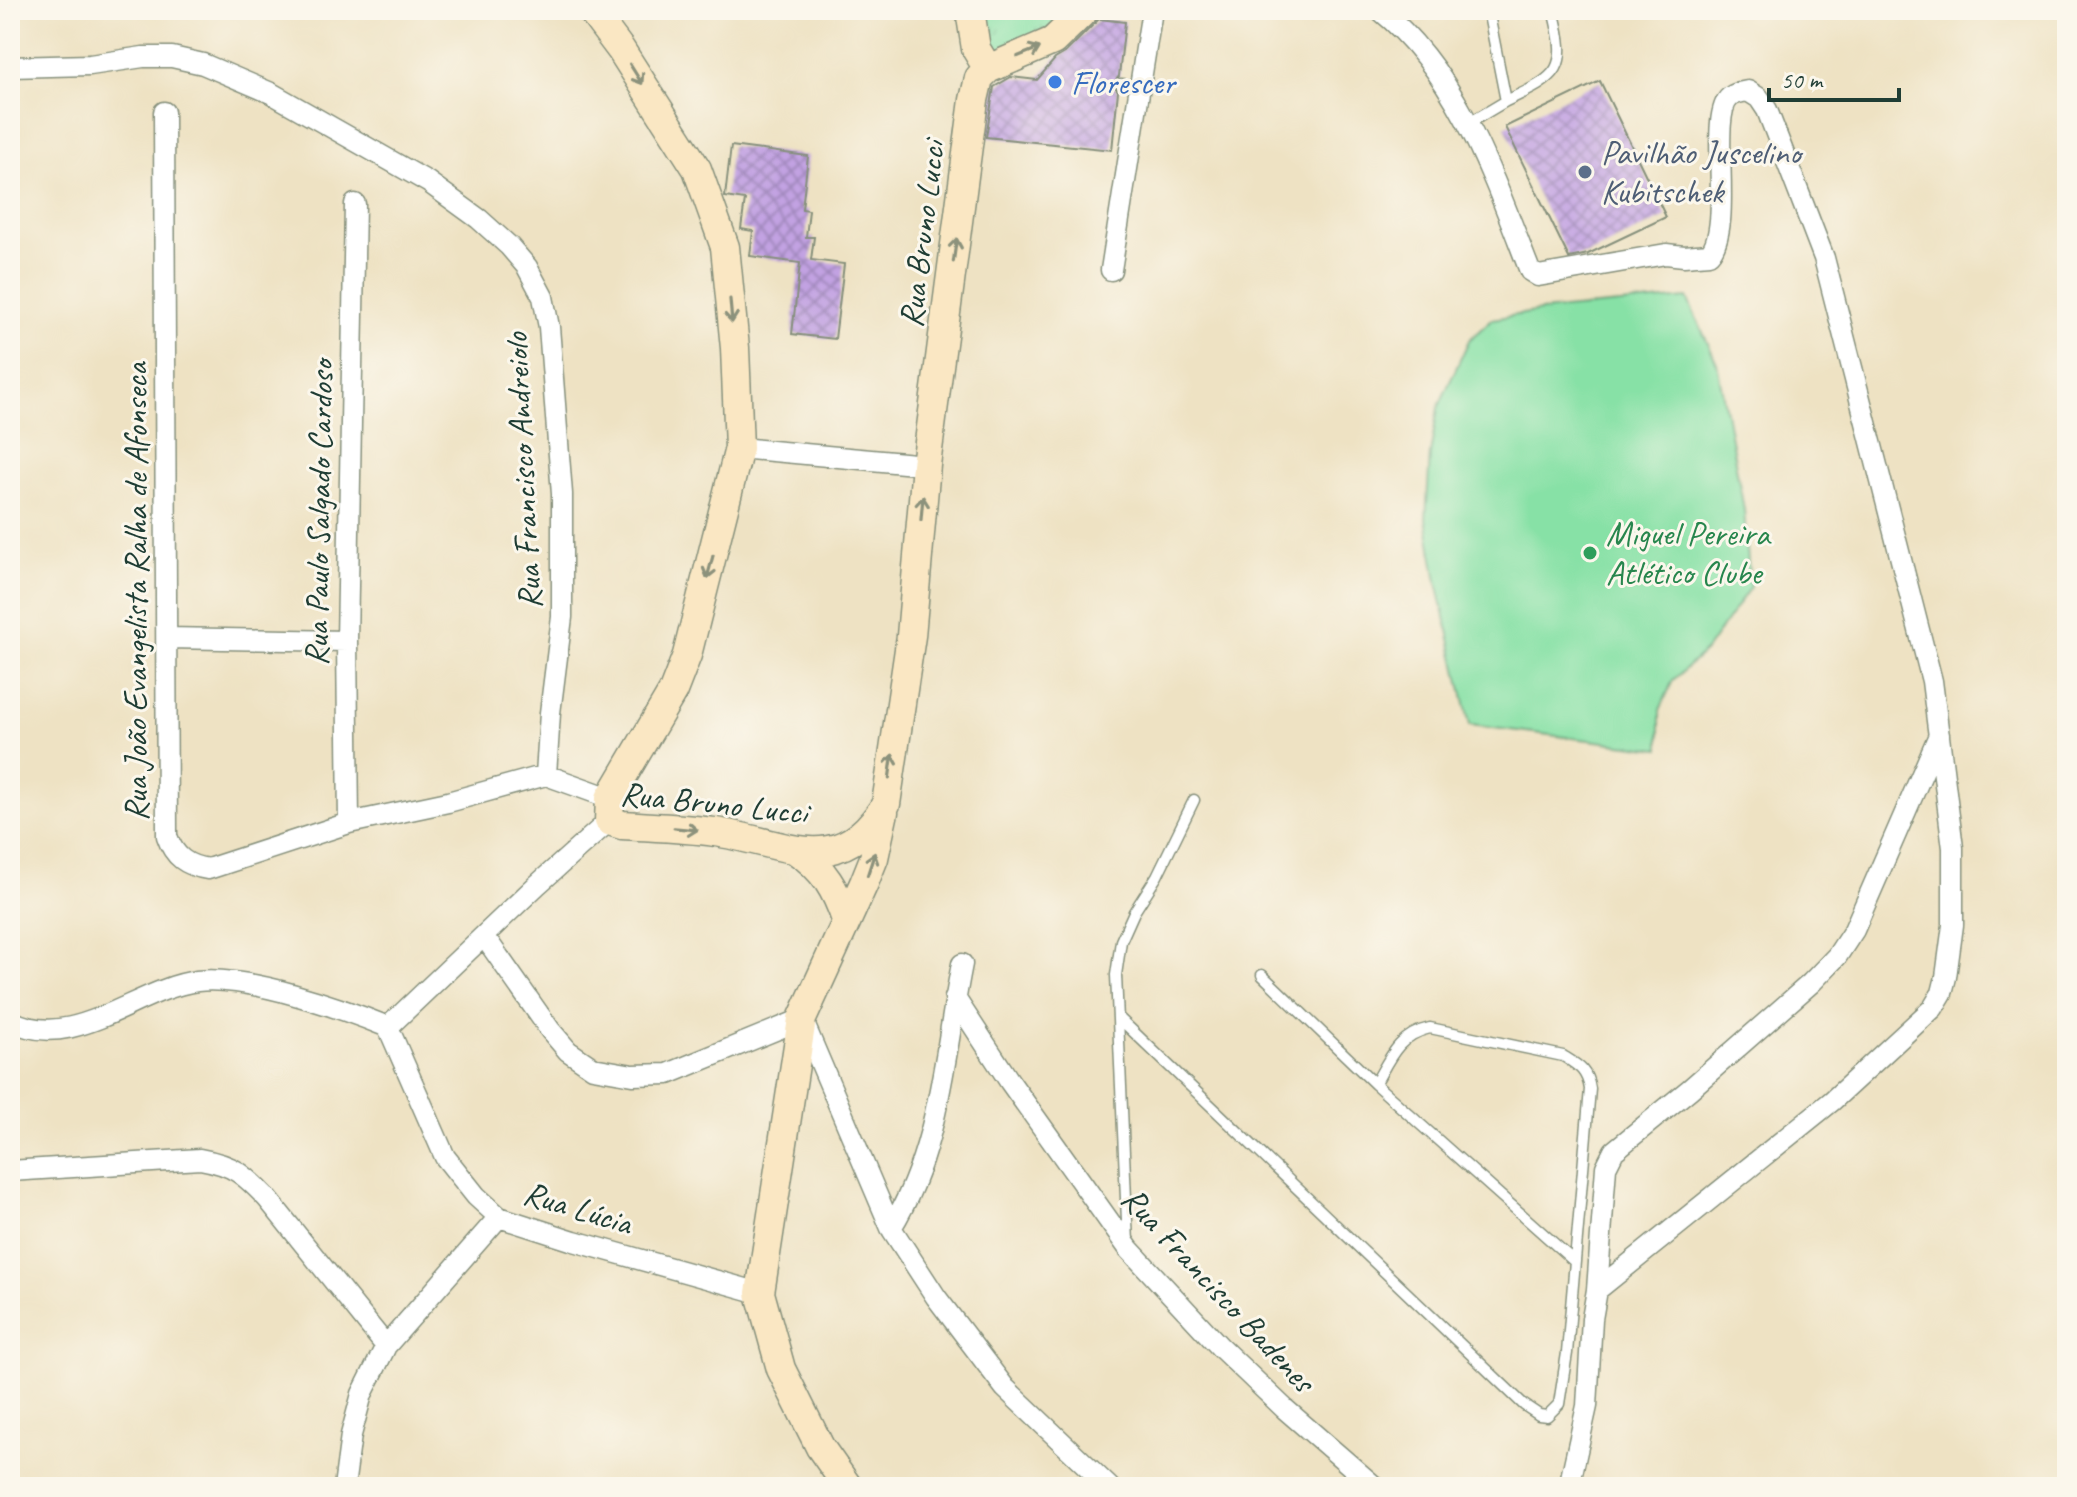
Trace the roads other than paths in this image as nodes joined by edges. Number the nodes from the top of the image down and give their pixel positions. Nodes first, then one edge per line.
1 (591, 10) edge
2 (970, 10) edge
3 (1085, 10) edge
4 (1152, 10) edge
5 (1380, 10) edge
6 (1488, 10) edge
7 (1553, 10) edge
8 (10, 67) edge
9 (988, 69) junction
10 (1506, 101) junction
11 (164, 112) dead end
12 (1469, 123) junction
13 (355, 204) dead end
14 (1111, 270) dead end
15 (739, 448) junction
16 (926, 465) junction
17 (167, 638) junction
18 (347, 641) junction
19 (1939, 735) junction
20 (546, 775) junction
21 (1194, 800) dead end
22 (886, 804) junction
23 (609, 810) junction
24 (349, 823) junction
25 (797, 851) junction
26 (846, 920) junction
27 (484, 936) junction
28 (962, 964) dead end
29 (1262, 975) dead end
30 (955, 998) junction
31 (1119, 1018) junction
32 (802, 1019) junction
33 (11, 1024) edge
34 (388, 1027) junction
35 (1375, 1084) junction
36 (10, 1171) edge
37 (499, 1217) junction
38 (891, 1228) junction
39 (1129, 1249) junction
40 (1575, 1262) junction
41 (1597, 1290) junction
42 (760, 1293) junction
43 (386, 1346) junction
44 (344, 1487) edge
45 (848, 1487) edge
46 (1109, 1487) edge
47 (1375, 1487) edge
48 (1569, 1487) edge

1 -> 15 street
2 - 9 street
9 -> 3 street
4 - 14 street
5 - 12 street
6 - 10 lane
7 - 10 lane
8 - 20 street, Rua Francisco Andreiolo
16 -> 9 street, Rua Bruno Lucci
10 - 12 lane
11 - 17 street, Rua João Evangelista Ralha de Afonseca
12 - 19 street
13 - 18 street, Rua Paulo Salgado Cardoso
15 - 16 street
15 -> 23 street
22 -> 16 street, Rua Bruno Lucci
17 - 18 street
17 - 24 street, Rua João Evangelista Ralha de Afonseca
18 - 24 street, Rua Paulo Salgado Cardoso
19 - 41 street
19 - 41 street
20 - 23 street
20 - 24 street, Rua João Evangelista Ralha de Afonseca
21 - 31 lane
22 - 25 street, Rua Bruno Lucci
26 -> 22 street
23 -> 25 street, Rua Bruno Lucci
23 - 27 street, Rua Bruno Lucci
25 - 26 street
26 - 32 street
27 - 32 street
27 - 34 street, Rua Bruno Lucci
28 - 30 street
29 - 35 lane
30 - 38 street
30 - 39 street, Rua Francisco Badenes
31 - 39 lane
31 - 40 lane
32 - 38 street
32 - 42 street
33 - 34 street
34 - 37 street, Rua Lúcia
35 - 40 lane
35 - 40 lane
36 - 43 street
37 - 42 street, Rua Lúcia
37 - 43 street
38 - 46 street
39 - 47 street, Rua Francisco Badenes
41 - 48 street
42 - 45 street
43 - 44 street

